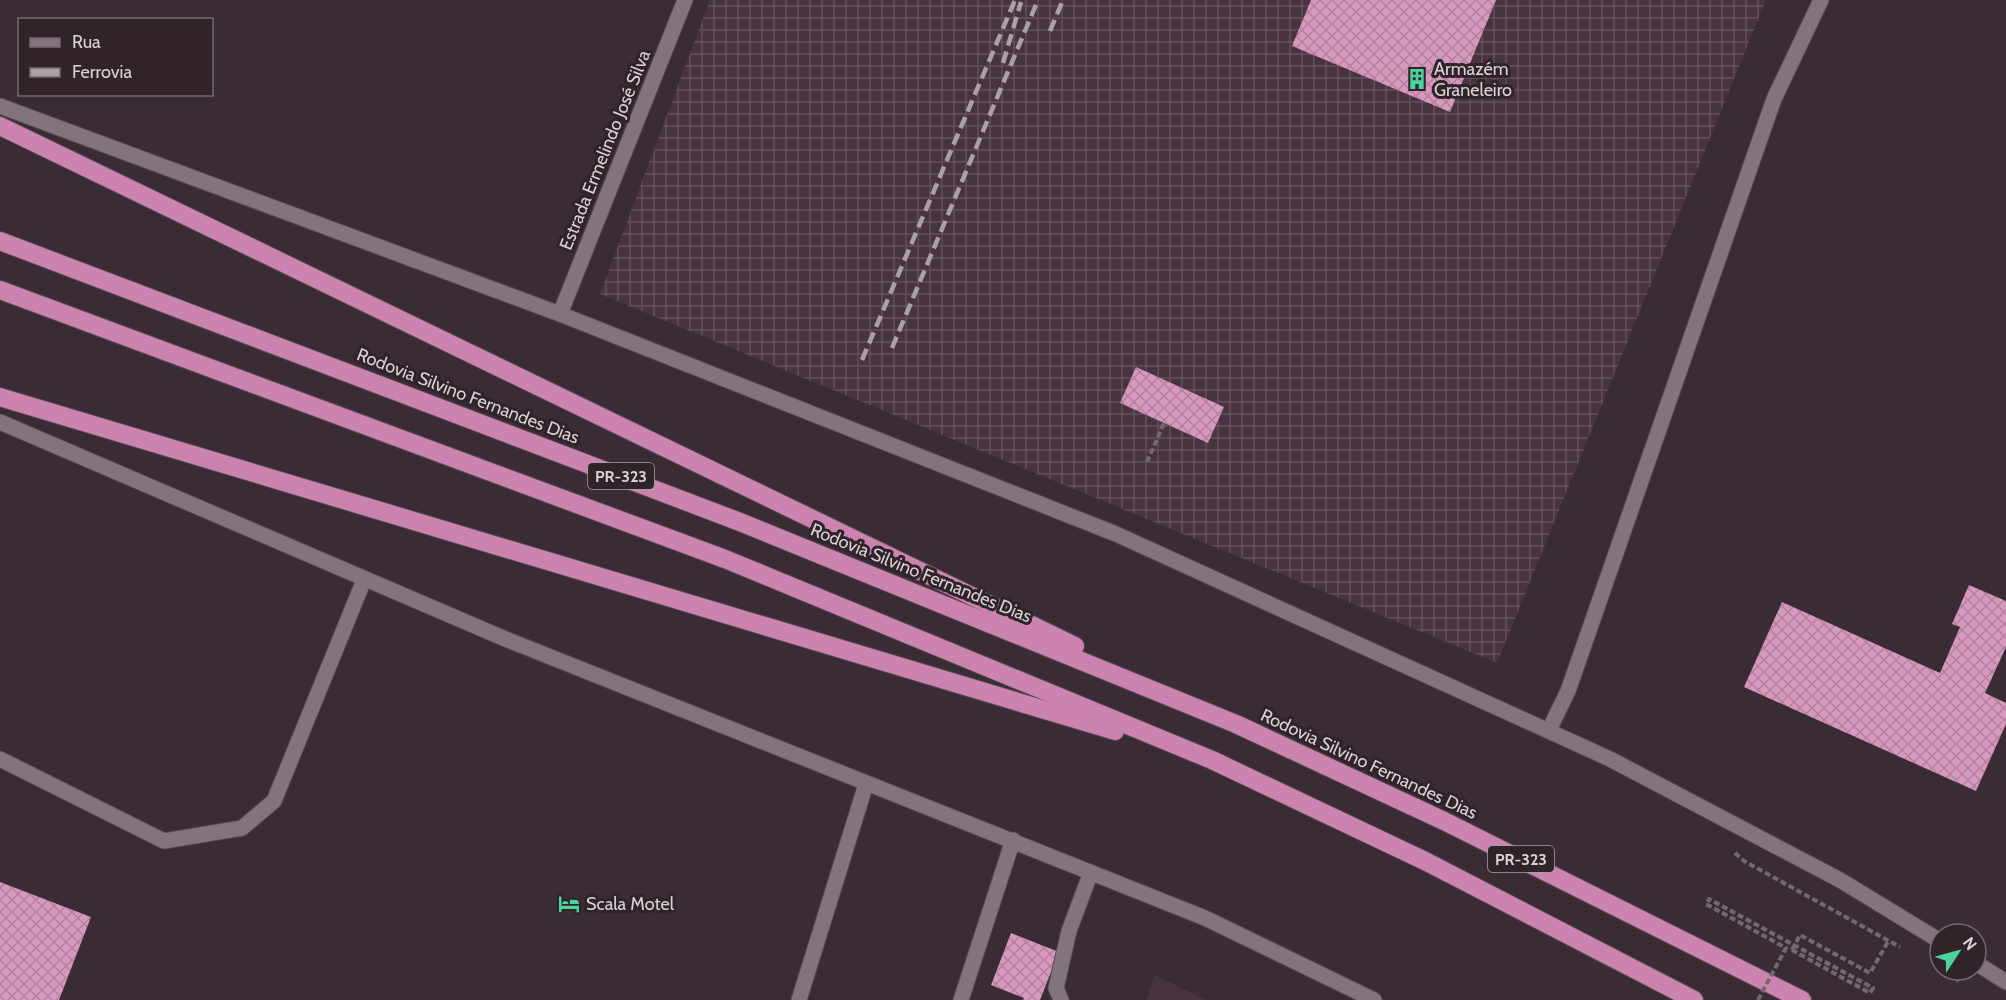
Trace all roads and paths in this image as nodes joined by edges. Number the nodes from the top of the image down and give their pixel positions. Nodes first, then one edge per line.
1 (685, 0) edge
2 (1821, 0) edge
3 (0, 106) edge
4 (0, 126) edge
5 (0, 241) edge
6 (0, 290) edge
7 (560, 314) junction
8 (0, 397) edge
9 (0, 422) edge
10 (1164, 423) dead end
11 (1147, 462) dead end
12 (364, 580) junction
13 (1236, 724) junction
14 (1549, 730) junction
15 (0, 759) edge
16 (1212, 760) junction
17 (866, 784) junction
18 (1013, 840) junction
19 (1091, 872) junction
20 (1902, 918) junction
21 (1928, 934) edge
22 (1988, 971) edge
23 (2006, 982) edge
24 (798, 1000) edge
25 (961, 1000) edge
26 (1061, 1000) edge
27 (1374, 1000) edge
28 (1694, 1000) edge
29 (1758, 1000) edge
30 (1802, 1000) edge

1 - 7 street, Estrada Ermelindo José Silva
2 - 14 street
3 - 7 street
4 - 13 highway
5 - 13 highway, Rodovia Silvino Fernandes Dias / PR-323
6 - 16 highway, PR-323
7 - 14 street
8 - 16 highway
9 - 12 street
10 - 11 path
12 - 15 street
12 - 17 street
13 - 30 highway, Rodovia Silvino Fernandes Dias / PR-323
14 - 20 street
16 - 28 highway, PR-323
17 - 18 street
17 - 24 street
18 - 19 street
18 - 25 street
19 - 26 street
19 - 27 street
20 - 21 street
20 - 29 path, bridge
22 - 23 street

